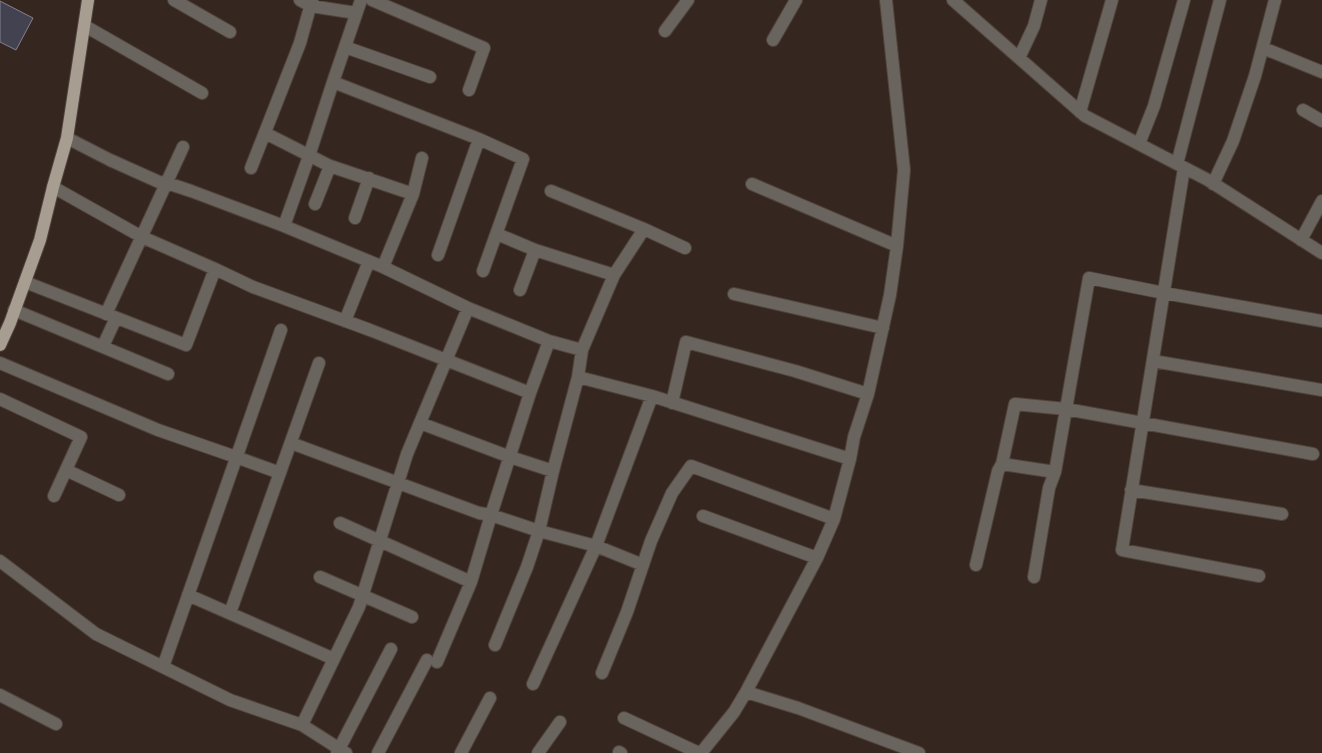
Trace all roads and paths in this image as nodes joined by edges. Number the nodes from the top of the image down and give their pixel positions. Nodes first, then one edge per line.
1 (88, 0) edge
2 (174, 0) edge
3 (361, 0) edge
4 (372, 0) edge
5 (688, 0) edge
6 (796, 0) edge
7 (886, 0) edge
8 (953, 0) edge
9 (1041, 0) edge
10 (1112, 0) edge
11 (1184, 0) edge
12 (1220, 0) edge
13 (1275, 0) edge
14 (308, 2) edge
15 (356, 13) junction
16 (85, 26) junction
17 (665, 31) dead end
18 (230, 32) dead end
19 (773, 40) dead end
20 (345, 47) junction
21 (1263, 48) junction
22 (1019, 58) junction
23 (1322, 72) edge
24 (430, 76) dead end
25 (333, 82) junction
26 (469, 90) dead end
27 (202, 93) dead end
28 (1303, 110) dead end
29 (1080, 112) junction
30 (1322, 121) edge
31 (265, 133) junction
32 (67, 138) junction
33 (479, 139) junction
34 (1139, 144) junction
35 (182, 147) dead end
36 (310, 156) junction
37 (422, 158) dead end
38 (330, 166) junction
39 (1180, 166) junction
40 (251, 168) dead end
41 (369, 178) junction
42 (167, 183) junction
43 (752, 184) dead end
44 (1213, 184) junction
45 (53, 187) junction
46 (551, 191) dead end
47 (413, 194) junction
48 (1322, 201) edge
49 (315, 204) dead end
50 (355, 218) dead end
51 (284, 226) junction
52 (644, 229) junction
53 (497, 234) junction
54 (142, 237) junction
55 (1301, 240) junction
56 (897, 246) junction
57 (685, 248) dead end
58 (535, 250) junction
59 (1322, 253) edge
60 (438, 255) dead end
61 (369, 261) junction
62 (383, 267) junction
63 (215, 269) junction
64 (483, 271) dead end
65 (614, 275) junction
66 (25, 282) junction
67 (520, 290) dead end
68 (1164, 293) junction
69 (734, 294) dead end
70 (468, 308) junction
71 (14, 310) junction
72 (111, 316) junction
73 (345, 321) junction
74 (1322, 321) edge
75 (883, 328) junction
76 (280, 330) dead end
77 (549, 342) junction
78 (0, 345) edge
79 (103, 346) junction
80 (582, 350) junction
81 (446, 361) junction
82 (1153, 361) junction
83 (0, 363) edge
84 (319, 363) dead end
85 (168, 374) dead end
86 (578, 377) junction
87 (1322, 390) edge
88 (530, 393) junction
89 (868, 394) junction
90 (652, 396) junction
91 (0, 399) edge
92 (672, 403) junction
93 (1066, 409) junction
94 (420, 423) junction
95 (1142, 423) junction
96 (291, 443) junction
97 (1313, 454) dead end
98 (510, 456) junction
99 (236, 457) junction
100 (850, 459) junction
101 (1002, 464) junction
102 (66, 470) junction
103 (553, 471) junction
104 (1055, 472) junction
105 (280, 473) junction
106 (397, 483) junction
107 (1132, 490) junction
108 (54, 496) dead end
109 (119, 496) dead end
110 (1282, 514) dead end
111 (491, 515) junction
112 (702, 516) dead end
113 (834, 518) junction
114 (340, 523) dead end
115 (540, 531) junction
116 (379, 541) junction
117 (596, 546) junction
118 (817, 558) junction
119 (0, 561) edge
120 (643, 565) junction
121 (976, 565) dead end
122 (1259, 576) dead end
123 (320, 577) dead end
124 (1034, 577) dead end
125 (471, 582) junction
126 (188, 595) junction
127 (362, 595) junction
128 (230, 613) junction
129 (412, 617) dead end
130 (495, 645) dead end
131 (391, 649) dead end
132 (334, 659) junction
133 (163, 667) junction
134 (602, 673) dead end
135 (533, 684) dead end
136 (746, 692) junction
137 (0, 695) edge
138 (490, 698) dead end
139 (624, 718) dead end
140 (560, 722) dead end
141 (56, 724) dead end
142 (302, 725) junction
143 (341, 752) edge
144 (378, 753) edge
145 (461, 753) edge
146 (538, 753) edge
147 (700, 753) edge
148 (919, 753) edge

1 - 16 main road
2 - 18 street
3 - 15 street
4 - 26 street
5 - 17 street
6 - 19 street
7 - 56 street
8 - 22 street
9 - 22 street
10 - 29 street
11 - 34 street
12 - 39 street
13 - 21 street
14 - 15 street
14 - 31 street
15 - 20 street
16 - 27 street
16 - 32 main road
20 - 24 street
20 - 25 street
21 - 23 street
21 - 44 street
22 - 29 street
25 - 33 street
25 - 36 street
28 - 30 street
29 - 34 street
31 - 36 street
31 - 40 street
32 - 42 street
32 - 45 main road
33 - 53 street
33 - 60 street
34 - 39 street
35 - 42 street
36 - 38 street
36 - 51 street
37 - 47 street
38 - 41 street
38 - 49 street
39 - 44 street
39 - 68 street
41 - 47 street
41 - 50 street
42 - 51 street
42 - 54 street
43 - 56 street
44 - 55 street
45 - 54 street
45 - 66 main road
46 - 52 street
47 - 62 street
48 - 55 street
51 - 61 street
52 - 57 street
52 - 65 street
53 - 58 street
53 - 64 street
54 - 63 street
54 - 72 street
55 - 59 street
56 - 75 street
58 - 65 street
58 - 67 street
61 - 62 street
61 - 73 street
62 - 70 street
63 - 72 street
63 - 73 street
65 - 80 street
66 - 71 main road
66 - 72 street
68 - 74 street
68 - 82 street
68 - 93 street
69 - 75 street
70 - 77 street
70 - 81 street
71 - 78 main road
71 - 79 street
72 - 79 street
73 - 81 street
75 - 89 street
76 - 99 street
77 - 80 street
77 - 88 street
79 - 85 street
80 - 86 street
81 - 88 street
81 - 94 street
82 - 87 street
82 - 95 street
83 - 99 street
84 - 96 street
86 - 90 street
86 - 103 street
88 - 98 street
89 - 92 street
89 - 100 street
90 - 92 street
90 - 117 street
91 - 102 street
92 - 100 street
93 - 95 street
93 - 101 street
93 - 104 street
94 - 98 street
94 - 106 street
95 - 97 street
95 - 107 street
96 - 105 street
96 - 106 street
98 - 103 street
98 - 111 street
99 - 105 street
99 - 126 street
100 - 113 street
101 - 104 street
101 - 121 street
102 - 108 street
102 - 109 street
103 - 115 street
104 - 124 street
105 - 128 street
106 - 111 street
106 - 116 street
107 - 110 street
107 - 122 street
111 - 115 street
111 - 125 street
112 - 118 street
113 - 118 street
113 - 120 street
114 - 116 street
115 - 117 street
115 - 130 street
116 - 125 street
116 - 127 street
117 - 120 street
117 - 135 street
118 - 136 street
119 - 133 street
120 - 134 street
123 - 127 street
125 - 144 street
126 - 128 street
126 - 133 street
127 - 129 street
127 - 132 street
128 - 132 street
131 - 143 street
132 - 142 street
133 - 142 street
136 - 147 street
136 - 148 street
137 - 141 street
138 - 145 street
139 - 147 street
140 - 146 street
142 - 143 street

